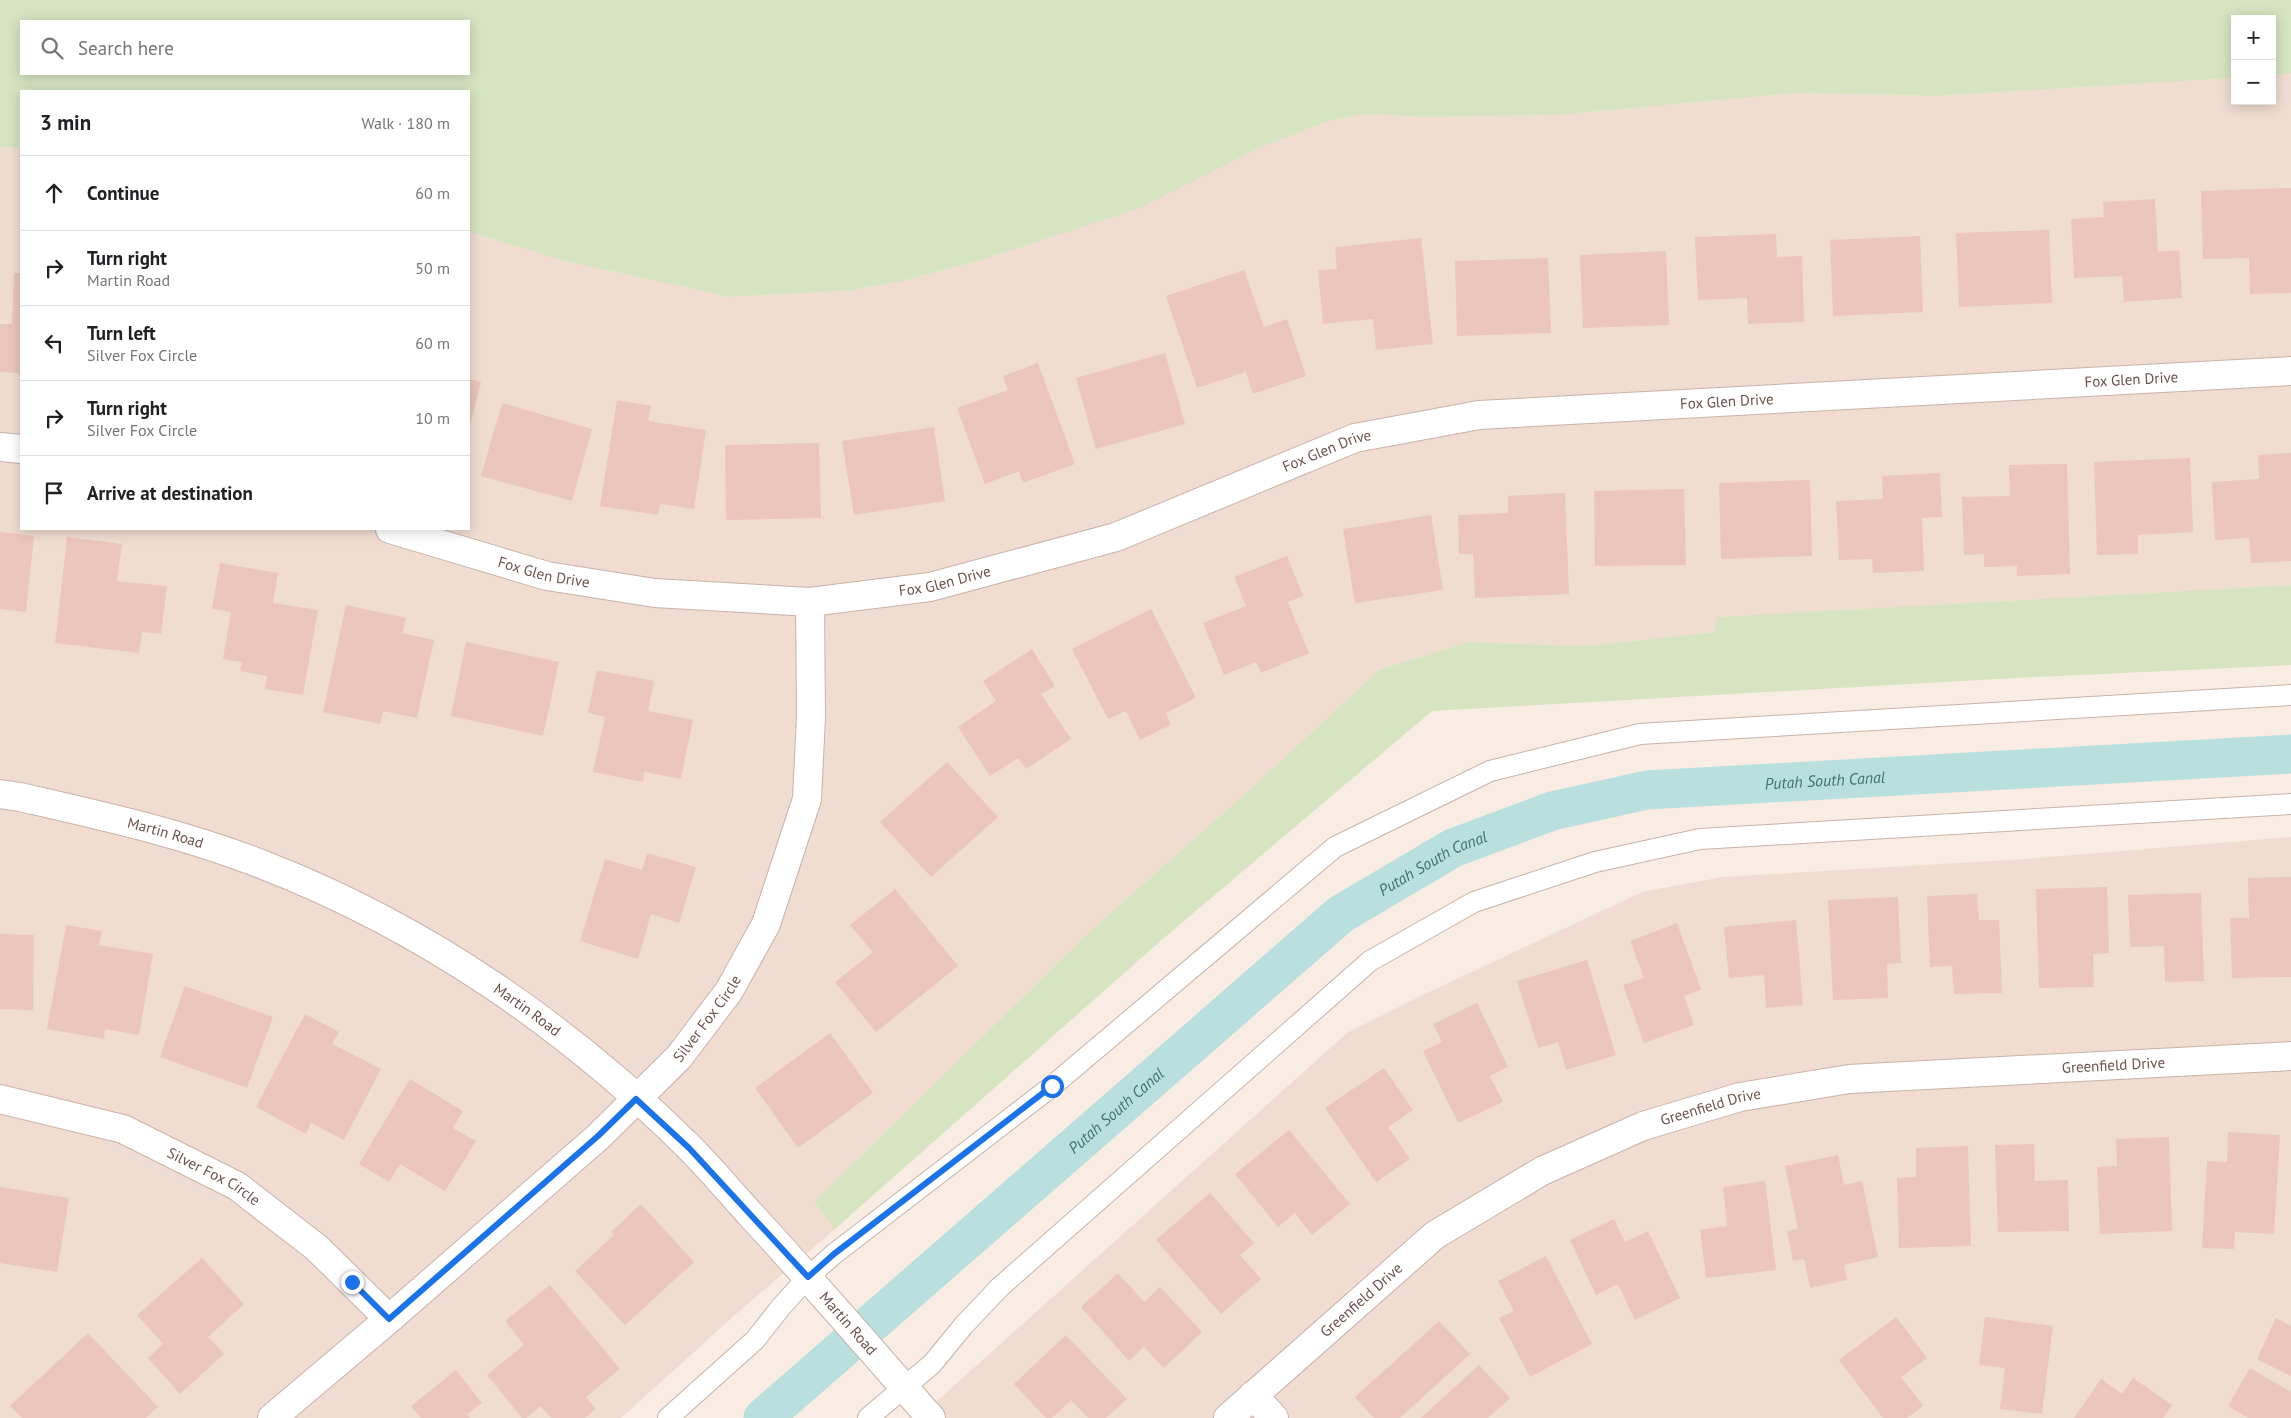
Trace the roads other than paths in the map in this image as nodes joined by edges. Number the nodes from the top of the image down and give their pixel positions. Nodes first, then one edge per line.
1 (2291, 371) edge
2 (0, 447) edge
3 (20, 450) edge
4 (393, 530) edge
5 (810, 602) junction
6 (2291, 695) edge
7 (0, 794) edge
8 (2291, 804) edge
9 (2291, 1056) edge
10 (0, 1099) edge
11 (636, 1099) junction
12 (812, 1282) junction
13 (389, 1319) junction
14 (899, 1382) junction
15 (1253, 1395) junction
16 (272, 1418) edge
17 (668, 1418) edge
18 (868, 1418) edge
19 (931, 1418) edge
20 (1228, 1418) edge
21 (1274, 1418) edge

1 - 5 street, Fox Glen Drive
2 - 3 street
4 - 5 street, Fox Glen Drive
5 - 11 street, Silver Fox Circle
6 - 12 lane
7 - 11 street, Martin Road
8 - 14 lane
9 - 15 street, Greenfield Drive
10 - 13 street, Silver Fox Circle
11 - 12 street, Martin Road
11 - 13 street, Silver Fox Circle
12 - 14 street, Martin Road
12 - 17 lane
13 - 16 street, Silver Fox Circle
14 - 18 lane
14 - 19 street, Martin Road
15 - 20 street, Greenfield Drive
15 - 21 street

